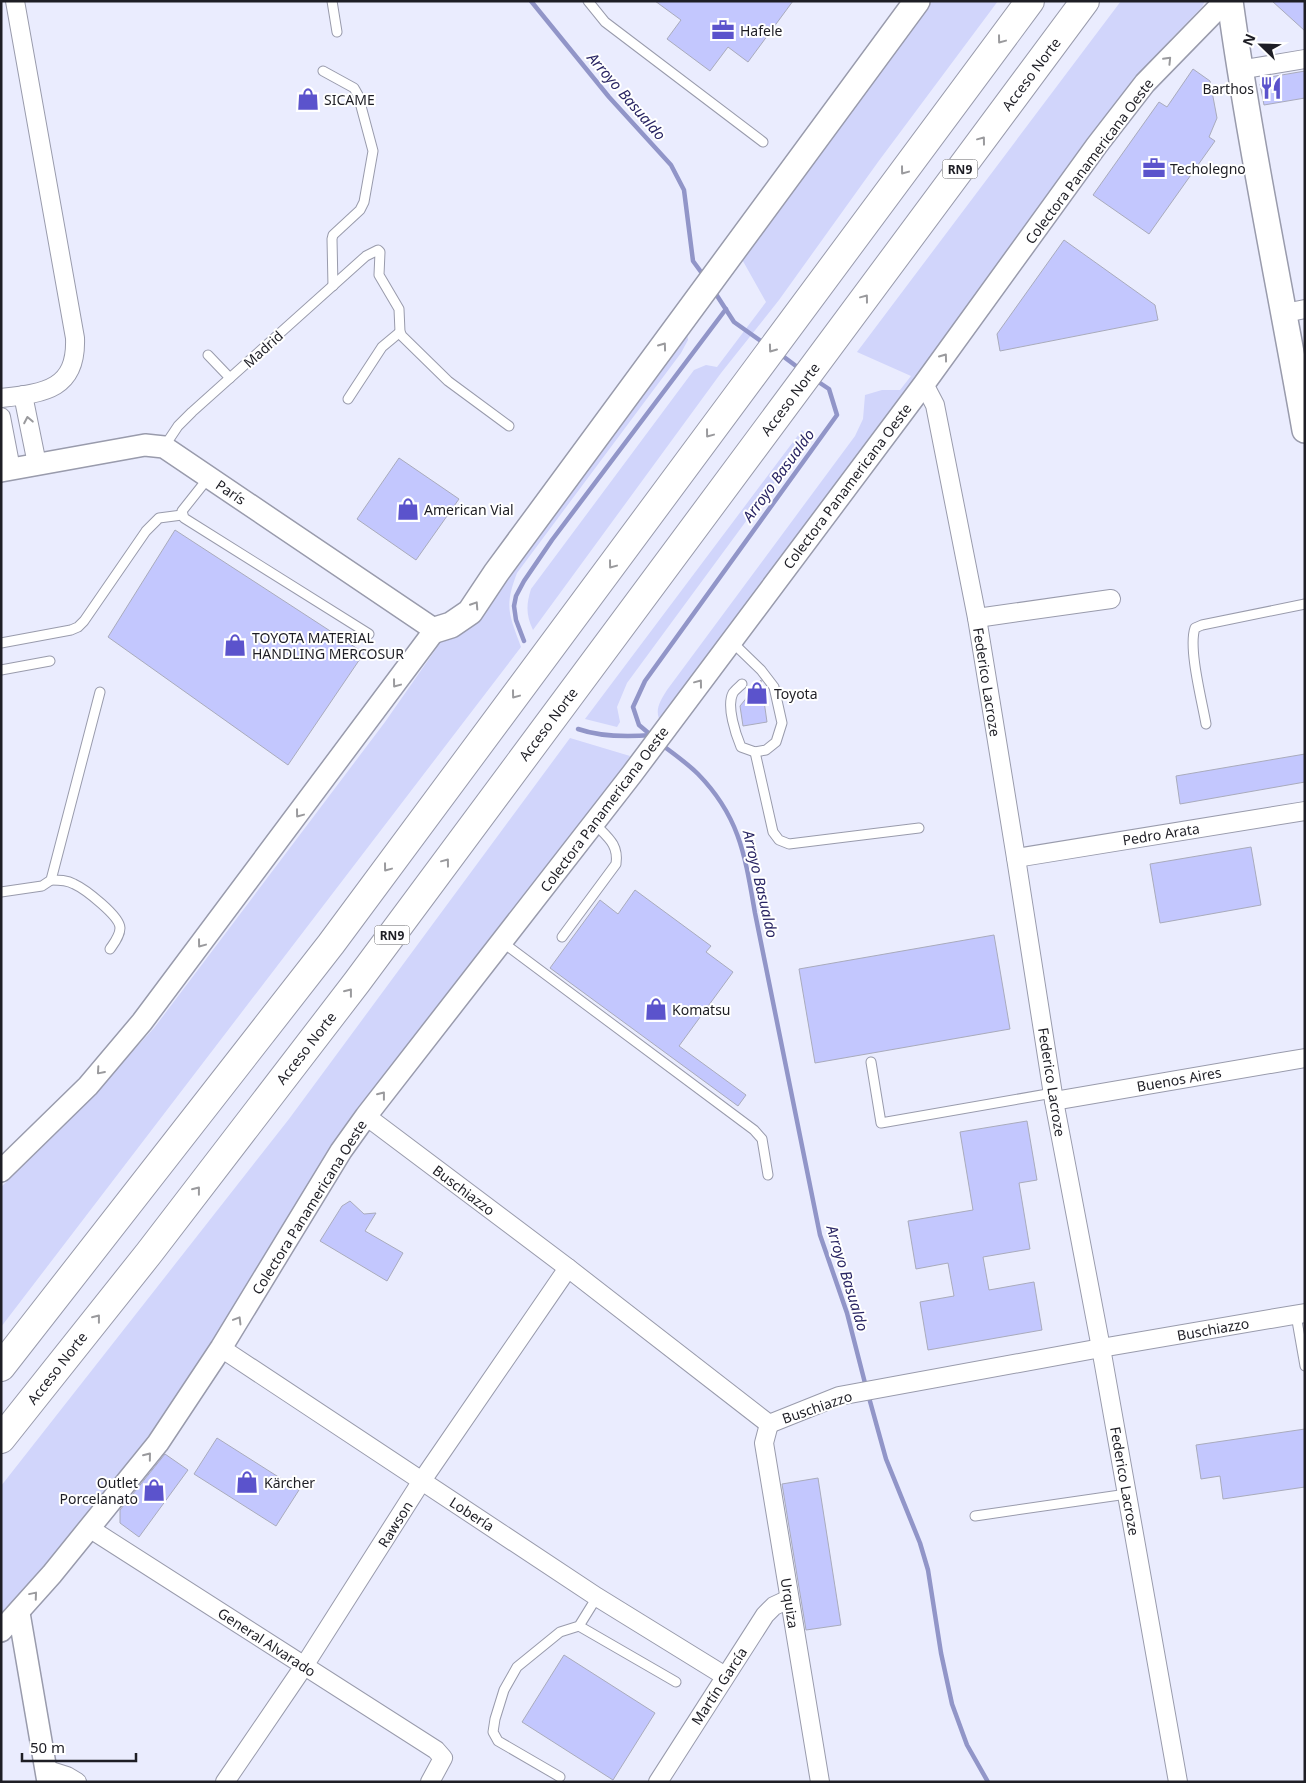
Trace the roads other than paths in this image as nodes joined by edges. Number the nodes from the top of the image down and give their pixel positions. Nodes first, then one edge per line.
1 (15, 1) edge
2 (332, 1) edge
3 (588, 1) edge
4 (898, 1) edge
5 (917, 1) edge
6 (1030, 1) edge
7 (1086, 1) edge
8 (1225, 1) edge
9 (1230, 1) edge
10 (337, 32) dead end
11 (1305, 59) edge
12 (1239, 70) junction
13 (323, 71) dead end
14 (763, 142) dead end
15 (737, 232) junction
16 (333, 286) junction
17 (1295, 311) edge
18 (400, 332) junction
19 (208, 355) dead end
20 (230, 378) junction
21 (924, 384) junction
22 (23, 396) junction
23 (1, 398) edge
24 (348, 400) dead end
25 (1, 417) edge
26 (509, 426) dead end
27 (1305, 430) edge
28 (164, 447) junction
29 (37, 464) junction
30 (6, 470) edge
31 (209, 477) junction
32 (182, 515) junction
33 (1111, 599) dead end
34 (1305, 604) edge
35 (977, 618) junction
36 (435, 630) junction
37 (369, 634) dead end
38 (731, 641) junction
39 (1, 643) edge
40 (50, 661) dead end
41 (1, 670) edge
42 (742, 684) dead end
43 (100, 692) dead end
44 (1206, 724) dead end
45 (755, 752) junction
46 (1305, 811) edge
47 (594, 823) junction
48 (919, 828) dead end
49 (1016, 858) junction
50 (51, 880) junction
51 (1, 892) edge
52 (562, 937) dead end
53 (502, 942) junction
54 (110, 949) dead end
55 (1305, 1058) edge
56 (871, 1062) dead end
57 (1053, 1096) junction
58 (366, 1116) junction
59 (1, 1171) edge
60 (768, 1175) dead end
61 (568, 1268) junction
62 (1300, 1314) edge
63 (221, 1348) junction
64 (1101, 1348) junction
65 (1305, 1366) edge
66 (1, 1367) edge
67 (769, 1424) junction
68 (1, 1439) edge
69 (421, 1482) junction
70 (1127, 1494) junction
71 (975, 1516) dead end
72 (89, 1528) junction
73 (598, 1596) junction
74 (789, 1599) junction
75 (19, 1613) junction
76 (579, 1626) junction
77 (1, 1631) edge
78 (304, 1666) junction
79 (726, 1676) junction
80 (676, 1682) dead end
81 (560, 1777) dead end
82 (45, 1778) edge
83 (77, 1782) edge
84 (225, 1782) edge
85 (430, 1782) edge
86 (658, 1782) edge
87 (820, 1782) edge
88 (1178, 1782) edge

1 - 22 street
2 - 10 lane
3 - 14 lane
4 - 15 main road
5 - 15 main road
6 -> 66 highway
68 -> 7 highway, Acceso Norte / RN9
21 -> 8 street, Colectora Panamericana Oeste
9 - 12 main road
11 - 12 street
12 - 17 main road
13 - 16 lane
15 - 36 main road
16 - 18 lane, Madrid
16 - 20 lane, Madrid
17 - 27 main road
18 - 24 lane
18 - 26 lane
19 - 20 lane
20 - 28 lane, Madrid
21 - 35 street, Federico Lacroze
21 - 38 street, Colectora Panamericana Oeste
22 - 23 street
29 -> 22 street
25 - 30 street
28 - 29 street
28 - 31 street, París
29 - 30 street
31 - 32 lane
31 - 36 street, París
32 - 37 lane
32 - 39 lane
33 - 35 street
34 - 44 lane
35 - 49 street, Federico Lacroze
36 -> 59 street
38 - 45 lane
47 -> 38 street, Colectora Panamericana Oeste
40 - 41 lane
42 - 45 lane
43 - 50 lane
45 - 48 lane
46 - 49 street, Pedro Arata
47 - 52 lane
47 - 53 street, Colectora Panamericana Oeste
49 - 57 street, Federico Lacroze
50 - 51 lane
50 - 54 lane
58 -> 53 street, Colectora Panamericana Oeste
53 - 60 lane
55 - 57 street, Buenos Aires
56 - 57 lane
57 - 64 street, Federico Lacroze
58 - 61 street, Buschiazzo
63 -> 58 street, Colectora Panamericana Oeste
61 - 67 street, Buschiazzo
61 - 69 street, Rawson
62 - 64 street, Buschiazzo
62 - 65 lane
63 - 69 street, Lobería
72 -> 63 street, Colectora Panamericana Oeste
64 - 67 street, Buschiazzo
64 - 70 street, Federico Lacroze
67 - 74 street, Urquiza
69 - 73 street, Lobería
69 - 78 street, Rawson
70 - 71 lane
70 - 88 street, Federico Lacroze
75 -> 72 street, Colectora Panamericana Oeste
72 - 78 street, General Alvarado
73 - 76 lane
73 - 79 street, Lobería
74 - 79 street, Martín García
74 - 87 street, Urquiza
75 - 77 street, Colectora Panamericana Oeste
75 - 82 street
76 - 80 lane
76 - 81 lane
78 - 84 street, Rawson
78 - 85 street, General Alvarado
79 - 86 street, Martín García
82 - 83 street

